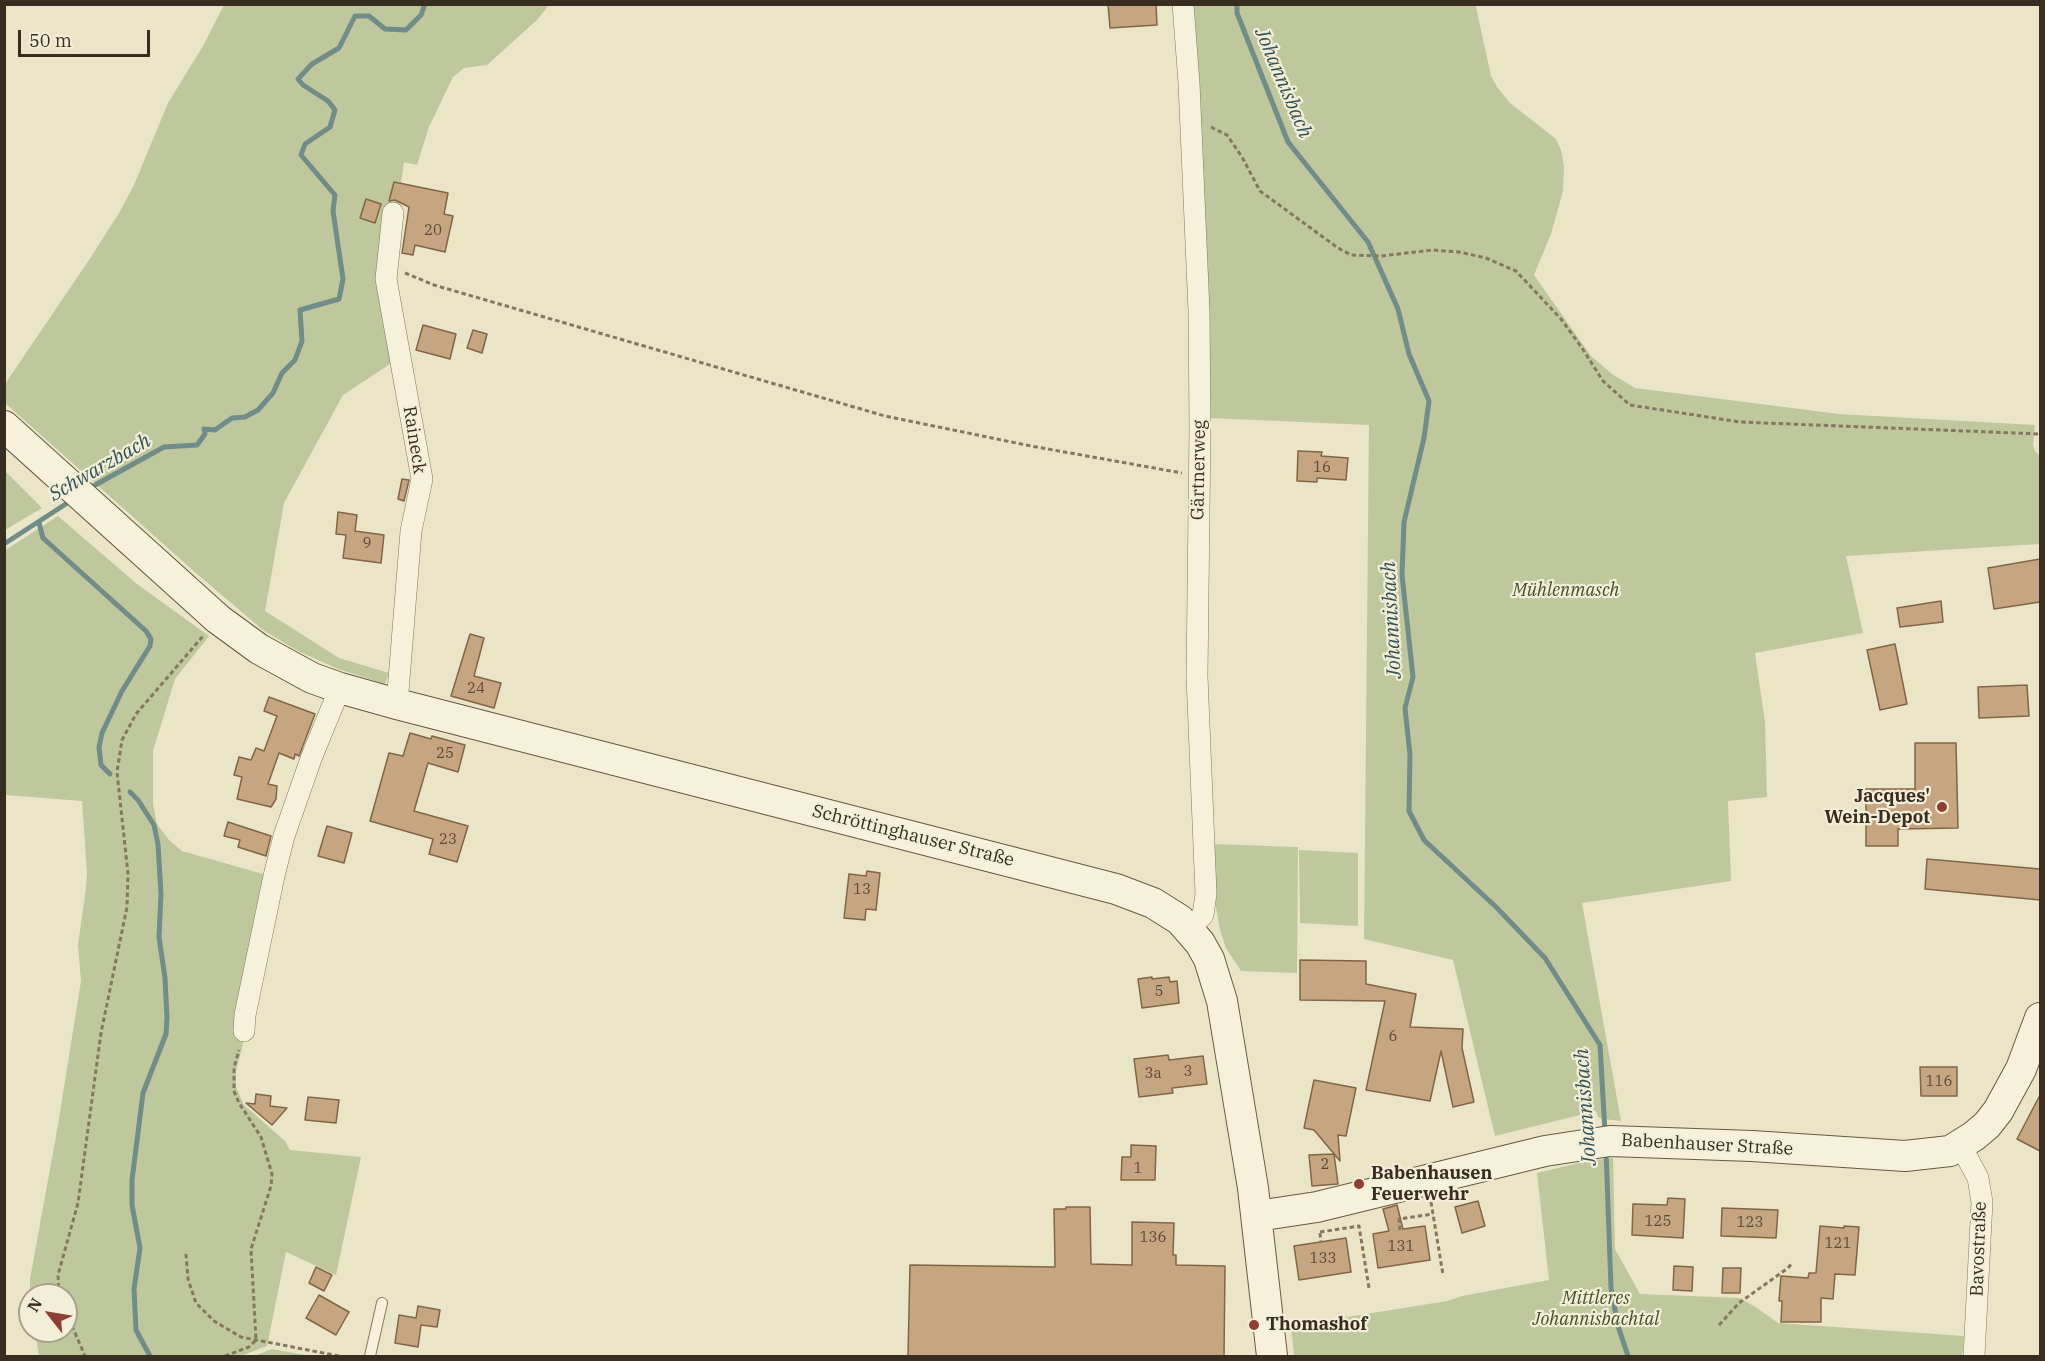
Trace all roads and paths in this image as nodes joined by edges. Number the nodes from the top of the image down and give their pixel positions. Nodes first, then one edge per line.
1 (1183, 4) edge
2 (1190, 118) junction
3 (393, 213) dead end
4 (387, 265) junction
5 (4, 426) edge
6 (2040, 434) edge
7 (1199, 476) junction
8 (218, 619) junction
9 (340, 688) junction
10 (397, 704) junction
11 (1189, 929) junction
12 (244, 1031) joint
13 (2038, 1035) edge
14 (1961, 1146) junction
15 (1430, 1194) dead end
16 (1433, 1214) junction
17 (1257, 1216) junction
18 (1400, 1230) dead end
19 (1320, 1232) dead end
20 (186, 1254) dead end
21 (1792, 1263) dead end
22 (1443, 1275) dead end
23 (58, 1283) edge
24 (1369, 1288) dead end
25 (382, 1303) dead end
26 (1719, 1325) dead end
27 (78, 1340) edge
28 (256, 1341) junction
29 (85, 1356) edge
30 (225, 1356) edge
31 (339, 1356) edge
32 (370, 1356) edge
33 (1272, 1356) edge
34 (1974, 1356) edge

1 - 2 street, Gärtnerweg
2 - 6 path
2 - 7 street, Gärtnerweg
3 - 4 street, Raineck
4 - 7 path
4 - 10 street, Raineck
5 - 8 main road, Schröttinghauser Straße
7 - 11 street, Gärtnerweg
8 - 9 main road, Schröttinghauser Straße
8 - 23 path
9 - 10 main road, Schröttinghauser Straße
9 - 12 street
10 - 11 main road, Schröttinghauser Straße
11 - 17 main road, Schröttinghauser Straße
12 - 28 path
13 - 14 main road, Babenhauser Straße
14 - 17 main road, Babenhauser Straße
14 - 34 street, Bavostraße
15 - 16 path
16 - 18 path
16 - 22 path
17 - 33 main road
19 - 24 path
20 - 28 path
21 - 26 path
25 - 32 lane
27 - 29 path
28 - 30 path
28 - 31 path

